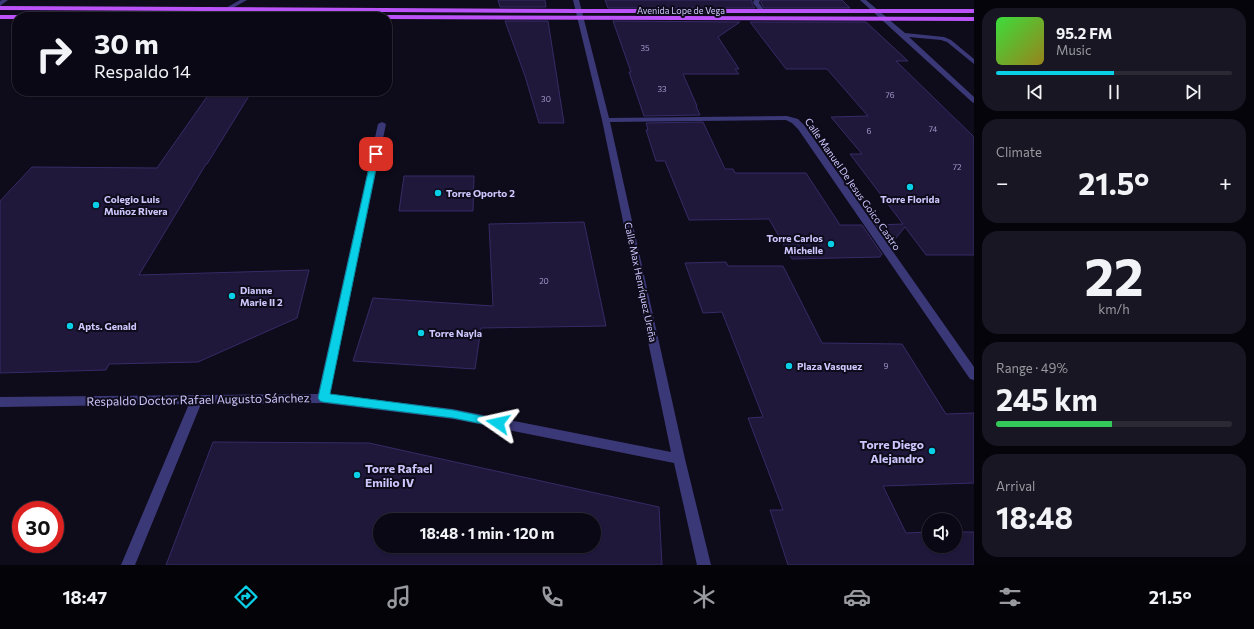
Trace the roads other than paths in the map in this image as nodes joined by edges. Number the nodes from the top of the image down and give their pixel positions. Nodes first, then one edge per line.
1 (5, 0) edge
2 (244, 0) edge
3 (576, 0) edge
4 (758, 0) edge
5 (863, 0) edge
6 (0, 4) edge
7 (0, 8) edge
8 (229, 8) junction
9 (762, 10) junction
10 (875, 10) junction
11 (974, 11) edge
12 (581, 15) junction
13 (0, 17) edge
14 (12, 17) edge
15 (392, 17) edge
16 (974, 18) edge
17 (886, 19) junction
18 (904, 35) junction
19 (974, 62) edge
20 (974, 101) edge
21 (606, 120) junction
22 (382, 124) dead end
23 (974, 376) edge
24 (323, 398) junction
25 (197, 399) junction
26 (0, 402) edge
27 (679, 459) junction
28 (128, 565) edge
29 (704, 565) edge

1 - 6 street
2 - 8 street
3 - 12 street, Calle Max Henríquez Ureña
4 - 9 street
5 - 10 street
7 - 8 main road, Avenida Lope de Vega
8 - 12 main road, Avenida Lope de Vega
9 - 10 main road, Avenida Lope de Vega
9 - 12 main road, Avenida Lope de Vega
10 - 11 main road, Avenida Lope de Vega
10 - 17 street
12 - 15 main road, Avenida Lope de Vega
12 - 17 main road, Avenida Lope de Vega
12 - 21 street, Calle Max Henríquez Ureña
13 - 14 main road
16 - 17 main road, Avenida Lope de Vega
17 - 18 street
18 - 19 street
18 - 20 street
21 - 23 street, Calle Manuel De Jesus Goico Castro
21 - 27 street, Calle Max Henríquez Ureña
22 - 24 street
24 - 25 street, Respaldo Doctor Rafael Augusto Sánchez
24 - 27 street, Respaldo Doctor Rafael Augusto Sánchez
25 - 26 street, Respaldo Doctor Rafael Augusto Sánchez
25 - 28 street
27 - 29 street, Calle Max Henríquez Ureña

